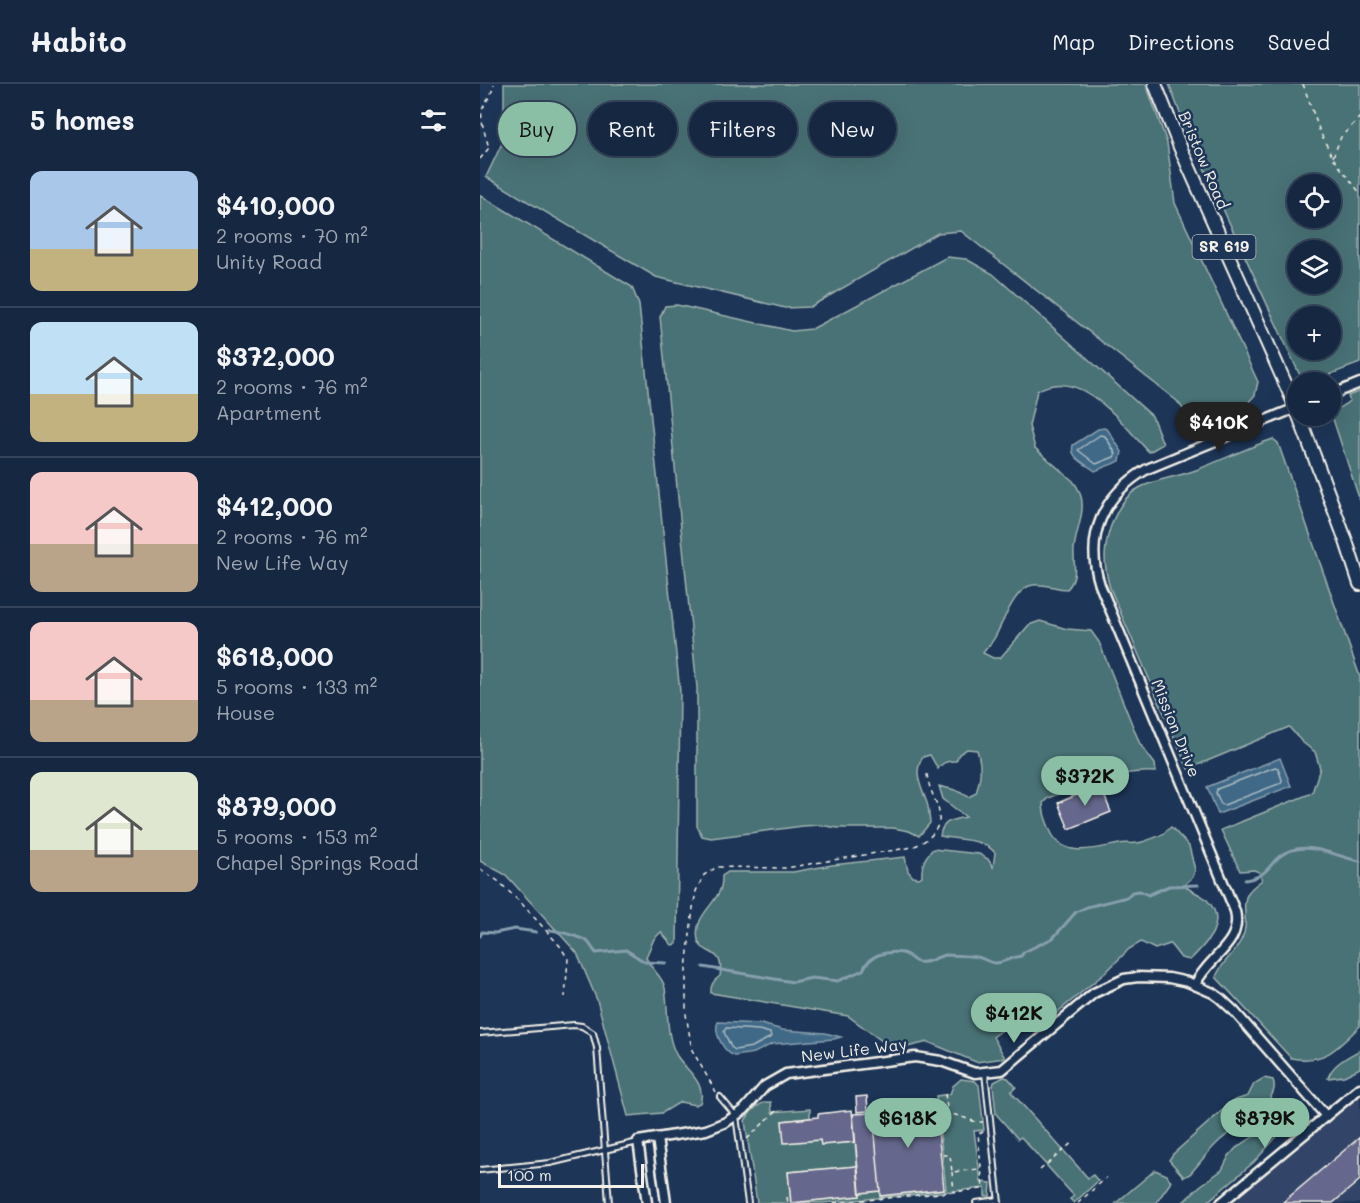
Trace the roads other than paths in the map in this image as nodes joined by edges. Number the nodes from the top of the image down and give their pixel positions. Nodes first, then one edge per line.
1 (1155, 84) edge
2 (1360, 383) edge
3 (1287, 388) edge
4 (1341, 391) edge
5 (1287, 415) edge
6 (1303, 426) edge
7 (1360, 584) edge
8 (1196, 985) junction
9 (480, 1033) edge
10 (985, 1073) junction
11 (1360, 1088) edge
12 (720, 1097) road end
13 (736, 1116) junction
14 (1326, 1116) junction
15 (657, 1138) junction
16 (638, 1142) junction
17 (604, 1149) junction
18 (480, 1170) edge
19 (998, 1202) edge
20 (609, 1203) edge
21 (647, 1203) edge
22 (666, 1203) edge
23 (748, 1203) edge
24 (976, 1203) edge
25 (1221, 1203) edge

1 - 3 main road, Bristow Road / SR 619
2 - 4 street
5 - 8 street, Mission Drive
6 - 7 main road, Bristow Road / SR 619
8 - 10 street
8 - 14 street
9 - 17 lane
10 - 13 street, New Life Way
10 - 19 lane
11 - 14 street
12 - 13 lane
13 - 15 street, New Life Way
13 - 23 lane
14 - 25 street
15 - 16 street, New Life Way
15 - 22 street
16 - 17 lane
16 - 21 street
17 - 18 lane
17 - 20 lane
19 - 24 lane

